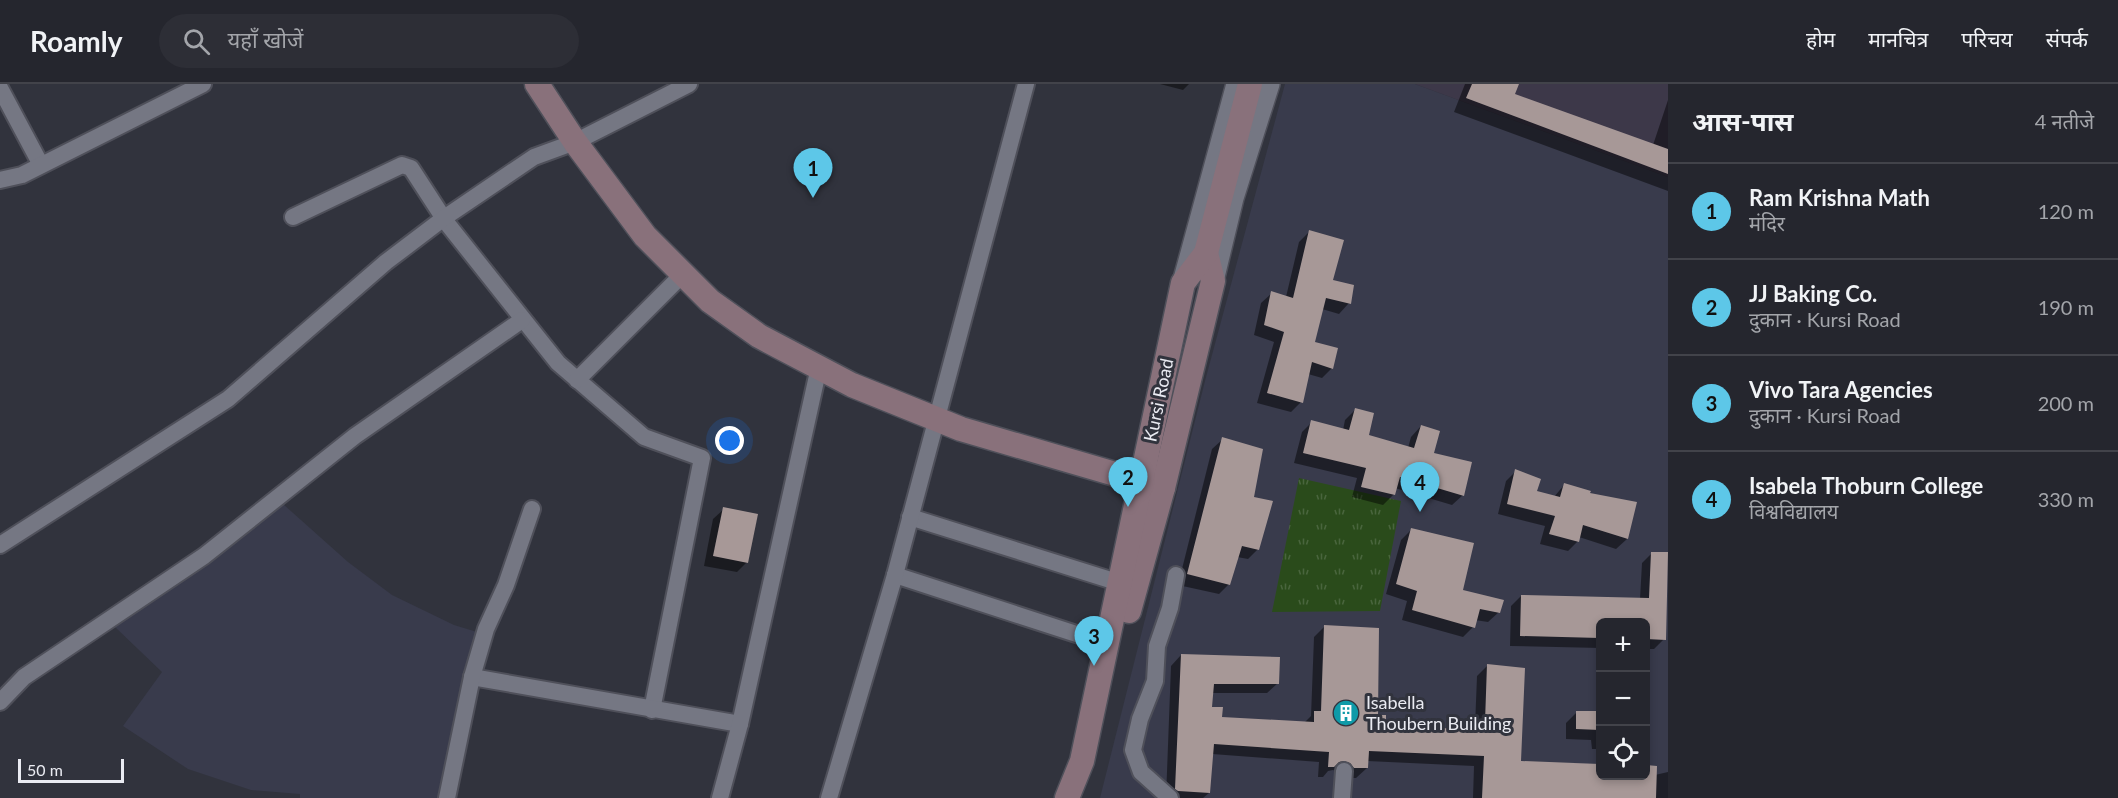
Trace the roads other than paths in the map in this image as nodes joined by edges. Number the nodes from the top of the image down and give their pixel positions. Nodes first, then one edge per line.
1 (203, 84) edge
2 (537, 84) edge
3 (689, 84) edge
4 (1026, 84) edge
5 (1237, 84) edge
6 (1250, 84) edge
7 (1269, 84) edge
8 (0, 88) edge
9 (575, 142) junction
10 (41, 165) junction
11 (0, 180) edge
12 (293, 217) dead end
13 (444, 218) junction
14 (1206, 253) junction
15 (683, 274) junction
16 (1213, 281) junction
17 (1183, 283) junction
18 (522, 320) junction
19 (819, 368) junction
20 (577, 380) junction
21 (935, 419) junction
22 (1153, 485) junction
23 (532, 509) dead end
24 (910, 517) junction
25 (0, 545) edge
26 (895, 575) junction
27 (1176, 575) dead end
28 (1120, 583) junction
29 (1107, 644) junction
30 (472, 676) junction
31 (0, 702) edge
32 (652, 710) junction
33 (740, 724) junction
34 (1344, 771) dead end
35 (447, 798) edge
36 (720, 798) edge
37 (829, 798) edge
38 (1067, 798) edge
39 (1077, 798) edge
40 (1170, 798) edge
41 (1342, 798) edge

1 - 10 street
2 - 9 main road
3 - 9 street
4 - 21 street
5 - 17 street
6 - 14 main road, Kursi Road
7 - 16 street
8 - 10 street
9 - 13 street
9 - 15 main road
10 - 11 street
12 - 13 street
13 - 18 street
13 - 25 street
14 - 16 main road, Kursi Road
14 - 17 main road, Kursi Road
15 - 19 main road
15 - 20 street
16 - 22 main road, Kursi Road
17 - 22 main road, Kursi Road
18 - 20 street
18 - 31 street
19 - 21 main road
19 - 33 street
20 - 32 street
21 - 22 main road
21 - 24 street
22 - 28 main road, Kursi Road
22 - 39 main road, Kursi Road
23 - 30 street
24 - 26 street
24 - 28 street
26 - 29 street
26 - 37 street
27 - 40 street
28 - 29 main road, Kursi Road
29 - 38 main road, Kursi Road
30 - 32 street
30 - 35 street
32 - 33 street
33 - 36 street
34 - 41 street

